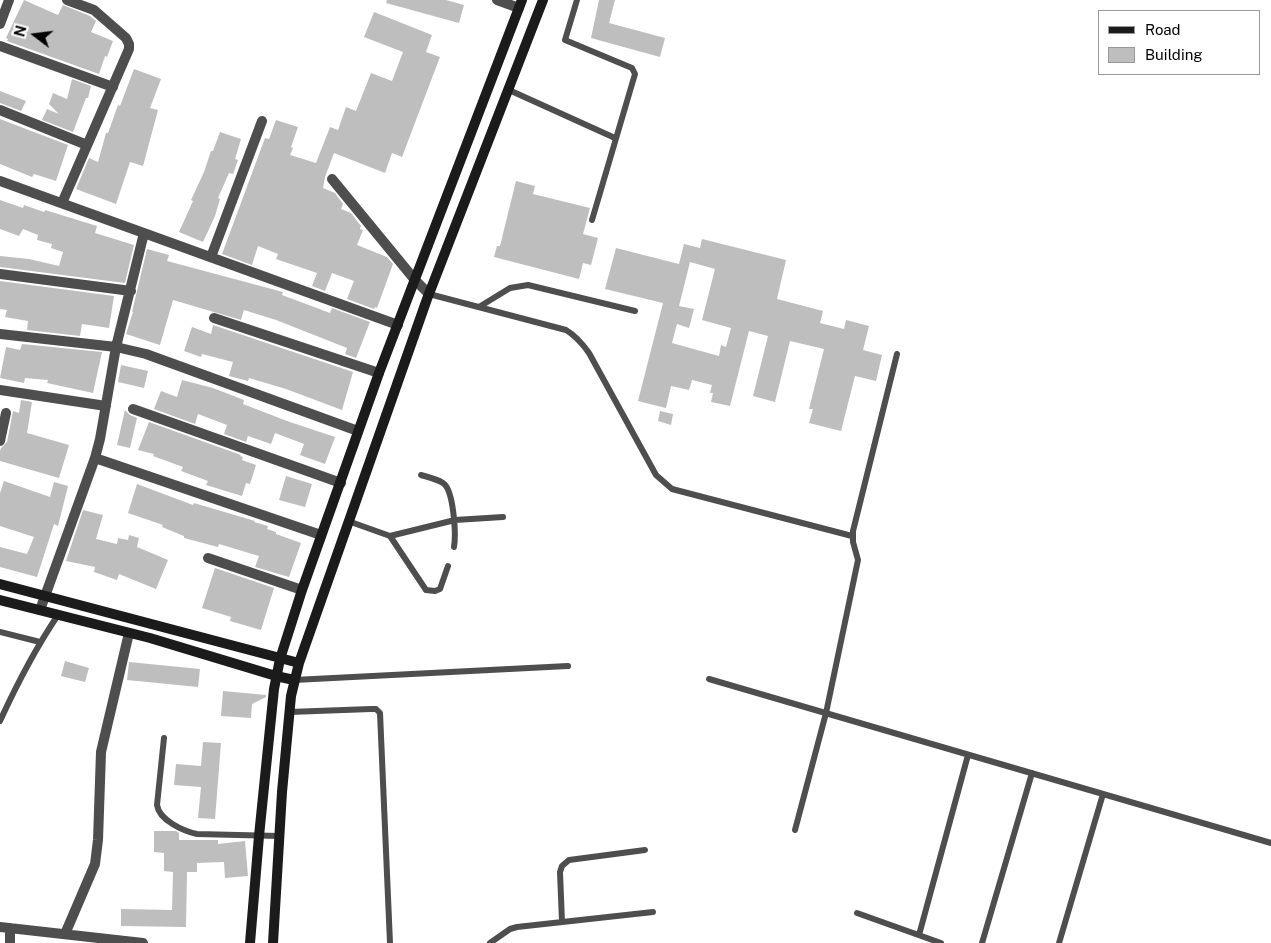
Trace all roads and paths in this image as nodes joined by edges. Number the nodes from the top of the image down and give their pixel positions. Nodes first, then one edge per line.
1 (9, 0) edge
2 (67, 0) edge
3 (497, 0) edge
4 (543, 0) edge
5 (577, 0) edge
6 (520, 4) edge
7 (94, 5) edge
8 (0, 24) edge
9 (0, 46) edge
10 (113, 86) junction
11 (509, 90) junction
12 (0, 110) edge
13 (262, 121) dead end
14 (616, 138) junction
15 (87, 145) junction
16 (332, 179) dead end
17 (0, 181) edge
18 (62, 203) junction
19 (592, 220) dead end
20 (144, 233) junction
21 (210, 257) junction
22 (0, 274) edge
23 (415, 280) junction
24 (130, 290) junction
25 (429, 294) junction
26 (479, 307) junction
27 (634, 311) dead end
28 (214, 318) dead end
29 (398, 325) junction
30 (0, 334) edge
31 (116, 347) junction
32 (897, 354) dead end
33 (379, 373) junction
34 (0, 390) edge
35 (106, 406) junction
36 (133, 409) dead end
37 (6, 413) dead end
38 (358, 431) junction
39 (0, 441) edge
40 (95, 458) junction
41 (421, 475) dead end
42 (341, 483) junction
43 (503, 518) dead end
44 (455, 520) junction
45 (348, 521) junction
46 (321, 535) junction
47 (390, 536) junction
48 (852, 536) junction
49 (454, 547) dead end
50 (208, 558) dead end
51 (448, 566) dead end
52 (0, 584) edge
53 (302, 590) junction
54 (45, 595) junction
55 (0, 600) edge
56 (40, 610) junction
57 (58, 615) junction
58 (0, 632) edge
59 (129, 633) junction
60 (40, 642) junction
61 (280, 659) junction
62 (299, 663) junction
63 (568, 666) dead end
64 (276, 676) junction
65 (709, 679) dead end
66 (294, 680) junction
67 (289, 712) junction
68 (826, 713) junction
69 (0, 721) edge
70 (164, 738) dead end
71 (968, 754) junction
72 (1032, 773) junction
73 (1103, 794) junction
74 (795, 830) dead end
75 (259, 836) junction
76 (279, 836) junction
77 (1271, 843) edge
78 (645, 850) dead end
79 (653, 912) dead end
80 (857, 913) dead end
81 (562, 922) junction
82 (5, 927) edge
83 (64, 934) junction
84 (919, 935) junction
85 (109, 941) edge
86 (10, 943) edge
87 (143, 943) edge
88 (250, 943) edge
89 (273, 943) edge
90 (390, 943) edge
91 (490, 943) edge
92 (941, 943) edge
93 (982, 943) edge
94 (1059, 943) edge

1 - 8 street
2 - 7 street
3 - 6 street
4 - 11 main road
5 - 14 lane
6 - 23 main road
7 - 10 street
9 - 10 street
10 - 15 street
11 - 14 lane
11 - 25 main road
12 - 15 street
13 - 21 street
14 - 19 lane
15 - 18 street
16 - 23 street
17 - 18 street
18 - 20 street
20 - 21 street
20 - 24 street
21 - 29 street
22 - 24 street
23 - 25 street
23 - 29 main road
24 - 31 street
25 - 26 lane
25 - 45 main road
26 - 27 lane
26 - 48 lane
28 - 33 street
29 - 33 main road
30 - 31 street
31 - 35 street
31 - 38 street
32 - 48 lane
33 - 38 main road
34 - 35 street
35 - 40 street
36 - 42 street
37 - 39 street
38 - 42 main road
40 - 46 street
40 - 54 street
41 - 44 lane
42 - 46 main road
43 - 44 lane
44 - 47 lane
44 - 49 lane
45 - 47 lane
45 - 62 main road
46 - 53 main road
47 - 51 lane
48 - 68 lane
50 - 53 street
52 - 54 main road
53 - 61 main road
54 - 56 street
54 - 61 main road
55 - 56 main road
56 - 57 main road
57 - 59 main road
57 - 60 lane
58 - 60 lane
59 - 64 main road
59 - 83 street
60 - 69 lane
61 - 62 main road
61 - 64 main road
62 - 66 main road
63 - 66 lane
64 - 66 main road
64 - 75 main road
65 - 68 lane
66 - 67 main road
67 - 76 main road
67 - 90 lane
68 - 71 lane
68 - 74 lane
70 - 75 lane
71 - 72 lane
71 - 84 lane
72 - 73 lane
72 - 93 lane
73 - 77 lane
73 - 94 lane
75 - 76 lane
75 - 88 main road
76 - 89 main road
78 - 81 lane
79 - 81 lane
80 - 84 lane
81 - 91 lane
82 - 83 street
82 - 86 street
83 - 85 street
84 - 92 lane
85 - 87 street

